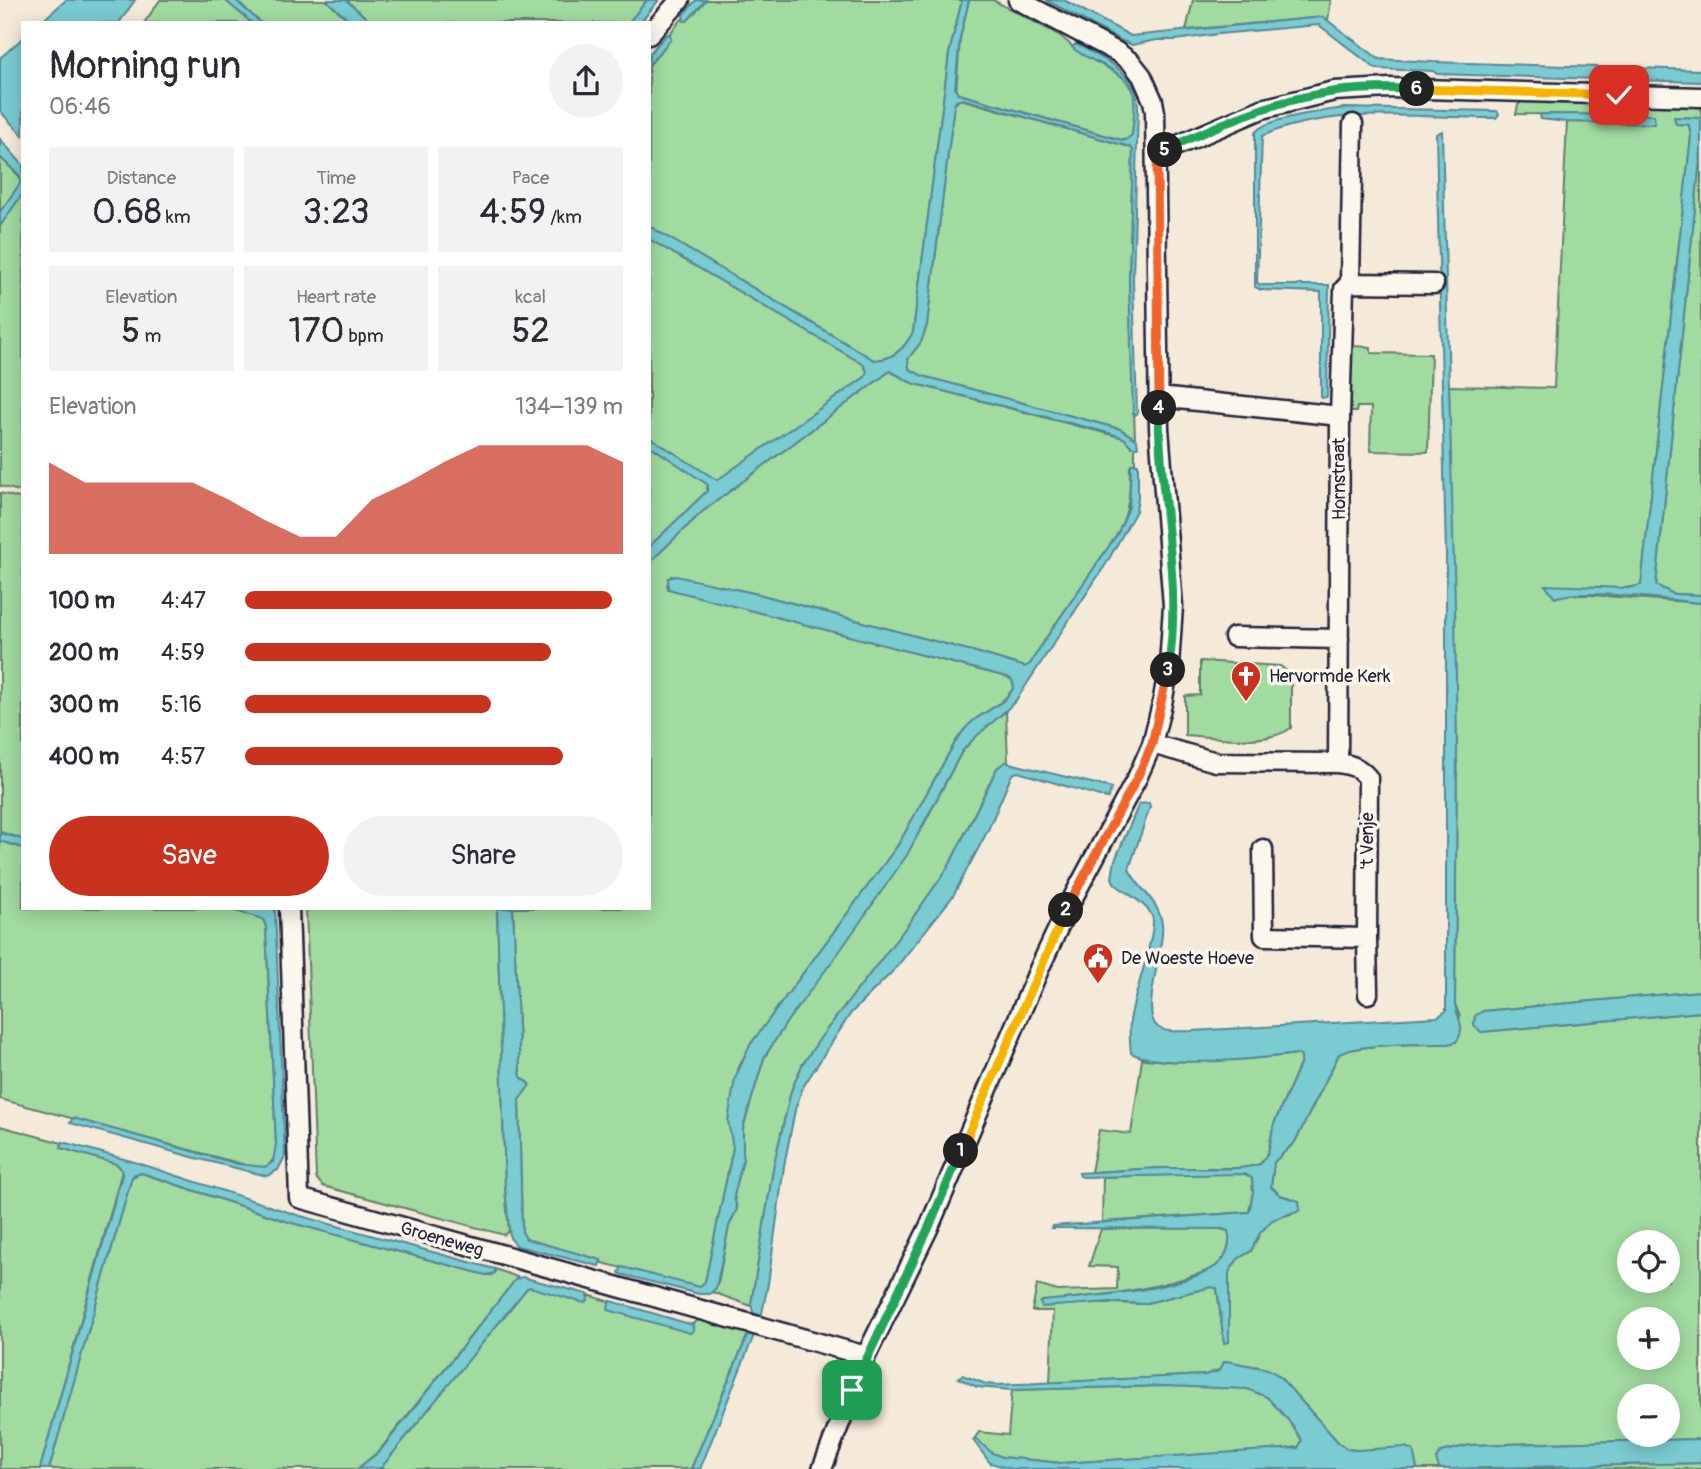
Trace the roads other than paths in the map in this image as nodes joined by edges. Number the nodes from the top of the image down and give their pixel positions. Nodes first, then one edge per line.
1 (680, 0) edge
2 (1018, 0) edge
3 (651, 33) edge
4 (1701, 97) edge
5 (1353, 124) dead end
6 (1157, 154) junction
7 (1350, 283) junction
8 (1434, 284) dead end
9 (1159, 397) junction
10 (1340, 416) junction
11 (1234, 636) dead end
12 (1339, 639) junction
13 (1152, 744) junction
14 (1338, 763) junction
15 (1263, 849) dead end
16 (289, 910) edge
17 (1367, 938) junction
18 (1368, 994) dead end
19 (866, 1356) junction
20 (822, 1469) edge

1 - 3 street
2 - 6 street
4 - 6 street
5 - 7 street
6 - 9 street
7 - 8 street
7 - 10 street
9 - 10 street, Hornstraat
9 - 13 street
10 - 12 street, Hornstraat
11 - 12 street
12 - 14 street, Hornstraat
13 - 14 street, 't Venje
13 - 19 street
14 - 17 street, 't Venje
15 - 17 street
16 - 19 street, Groeneweg
17 - 18 street
19 - 20 street

